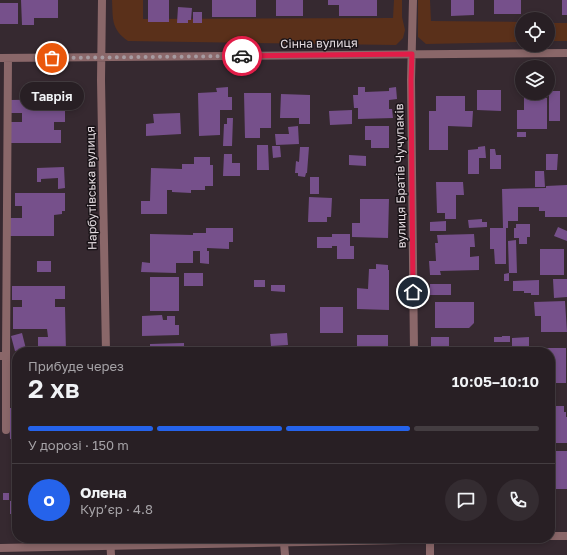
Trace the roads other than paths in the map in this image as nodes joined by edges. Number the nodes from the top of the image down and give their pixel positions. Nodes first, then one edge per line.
1 (102, 0) edge
2 (413, 0) edge
3 (567, 53) edge
4 (412, 54) junction
5 (103, 57) junction
6 (4, 58) edge
7 (106, 347) edge
8 (414, 347) edge
9 (3, 356) edge
10 (6, 430) dead end
11 (555, 536) edge
12 (567, 536) edge
13 (92, 543) edge
14 (111, 543) edge
15 (284, 543) edge
16 (430, 543) edge
17 (0, 548) edge
18 (111, 555) edge
19 (285, 555) edge
20 (430, 555) edge

1 - 5 street, Нарбутівська вулиця
2 - 4 street, вулиця Братів Чучупаків
3 - 4 street, Сінна вулиця
4 - 5 street, Сінна вулиця
4 - 8 street, вулиця Братів Чучупаків
5 - 6 street, Сінна вулиця
5 - 7 street, Нарбутівська вулиця
6 - 9 street
9 - 10 street
11 - 12 street
13 - 17 street
14 - 18 street
15 - 19 street
16 - 20 street

